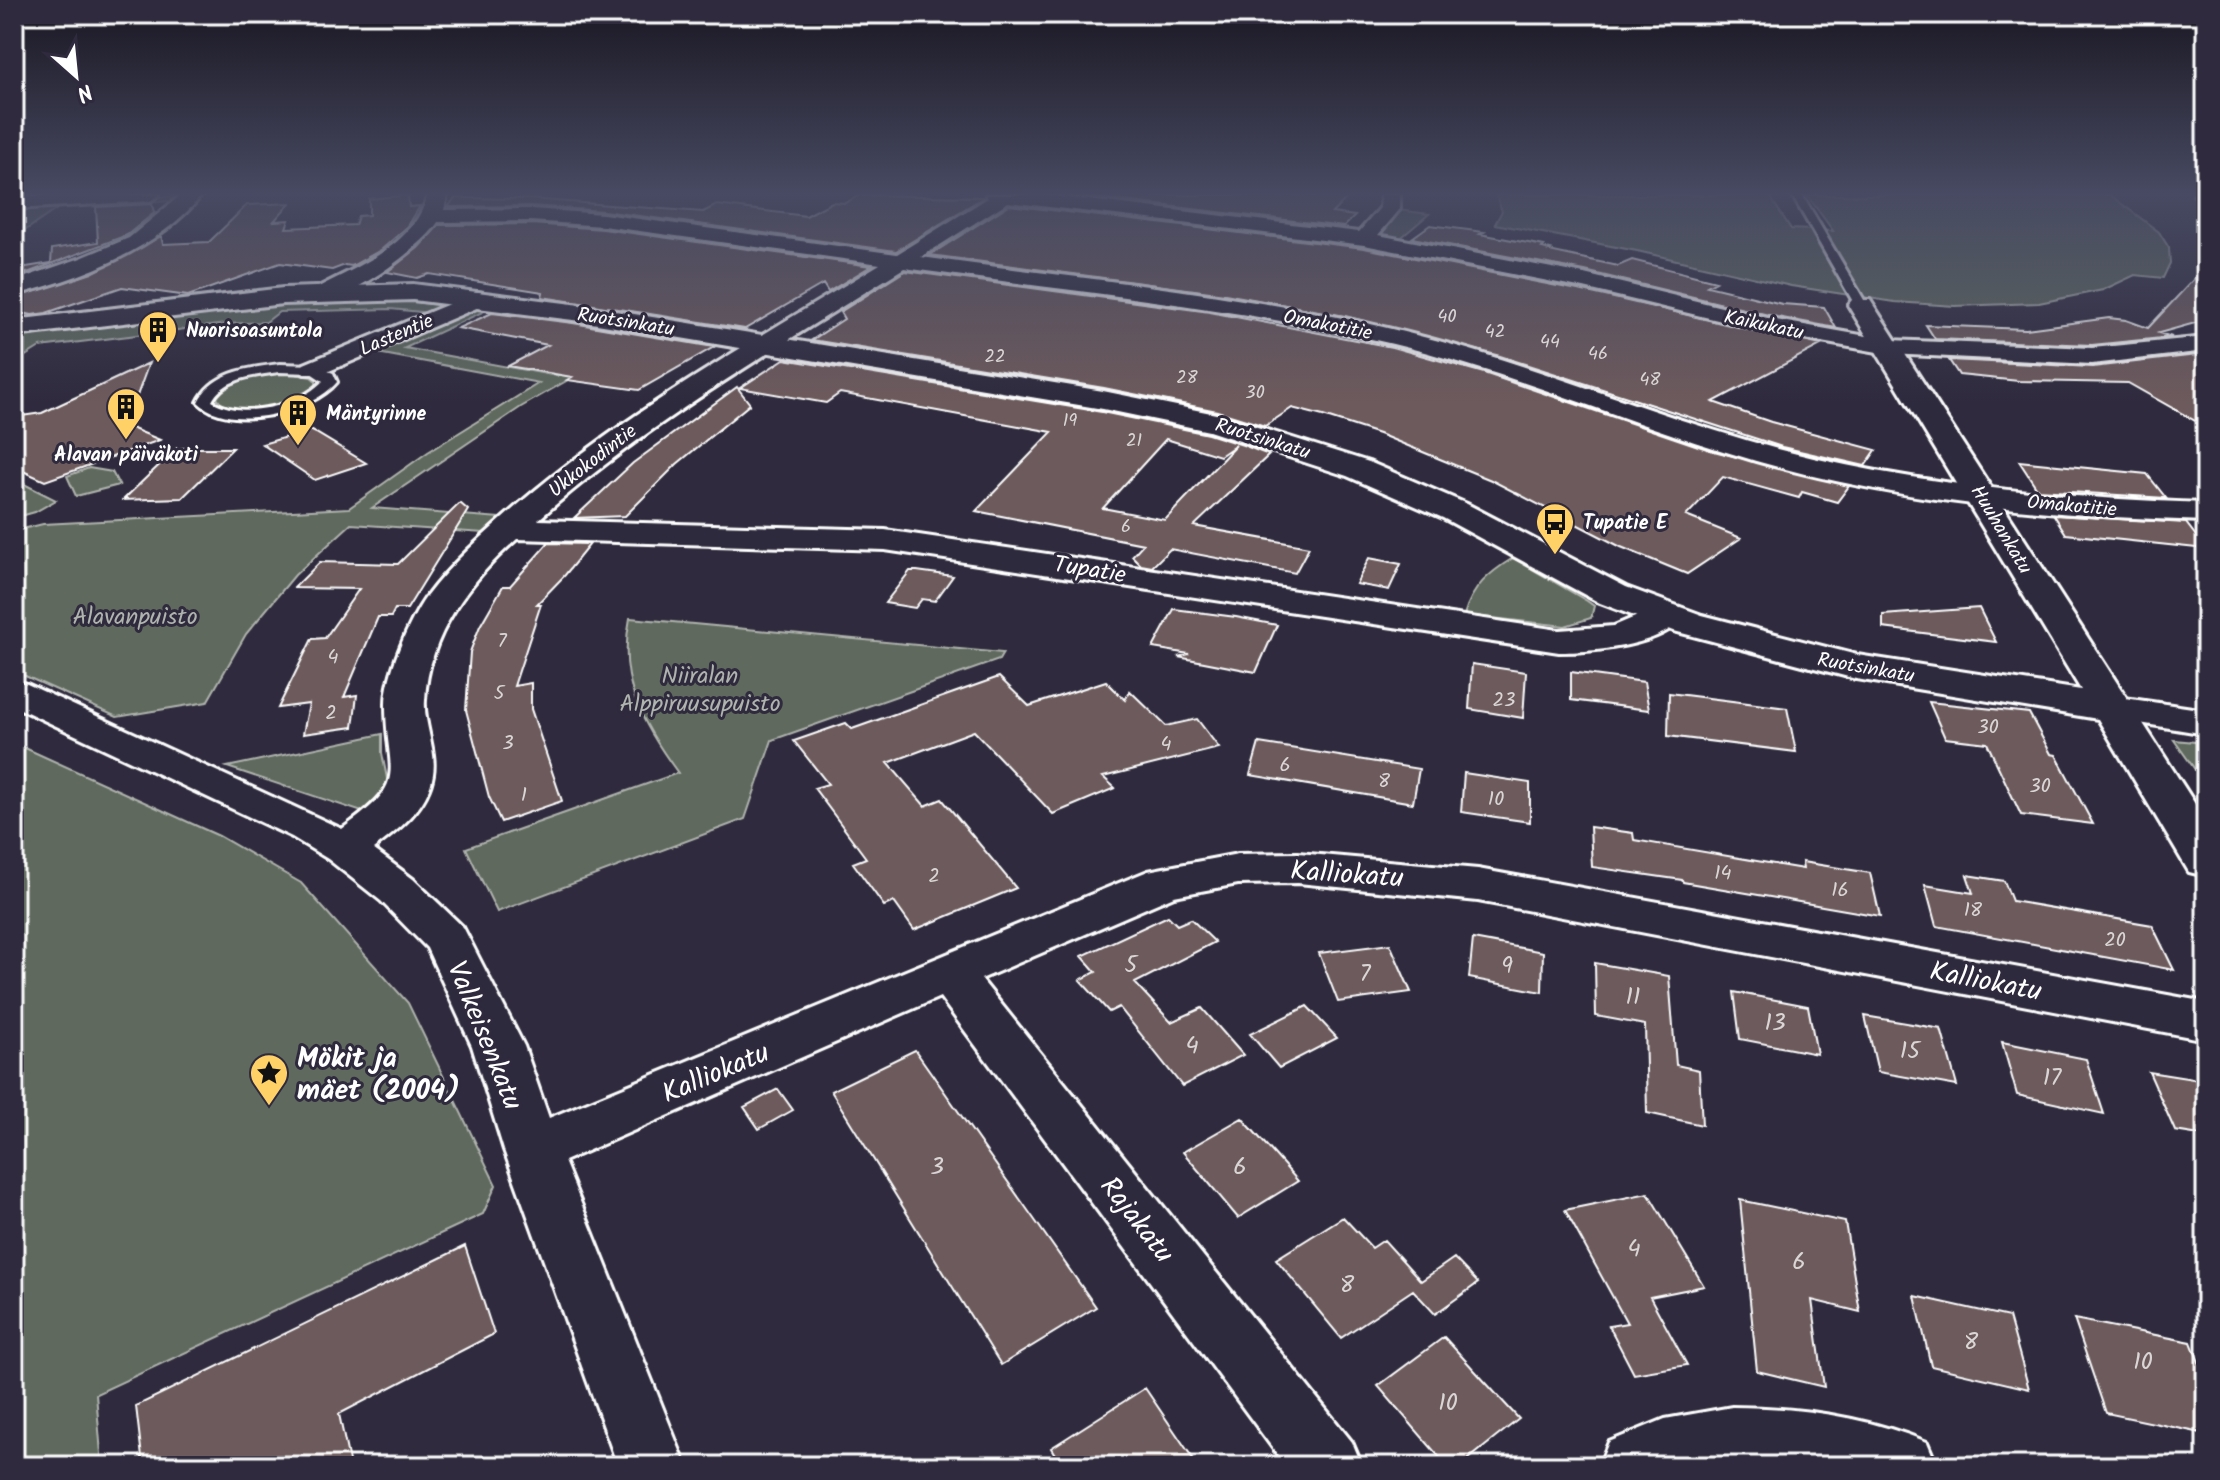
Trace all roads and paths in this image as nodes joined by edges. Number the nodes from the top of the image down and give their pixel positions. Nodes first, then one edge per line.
1 (86, 264) edge
2 (374, 264) edge
3 (893, 264) edge
4 (927, 264) edge
5 (1495, 264) edge
6 (1837, 264) edge
7 (14, 288) edge
8 (323, 294) junction
9 (478, 299) junction
10 (1861, 305) joint
11 (14, 328) edge
12 (765, 344) junction
13 (2206, 344) edge
14 (1889, 347) junction
15 (313, 369) junction
16 (1983, 497) junction
17 (2206, 512) edge
18 (507, 529) junction
19 (1666, 616) junction
20 (14, 692) edge
21 (2111, 708) junction
22 (2206, 722) edge
23 (344, 849) junction
24 (2206, 860) edge
25 (948, 972) junction
26 (2206, 1021) edge
27 (532, 1150) junction
28 (652, 1466) edge
29 (1328, 1466) edge
30 (1633, 1466) edge
31 (1903, 1466) edge

1 - 7 street
2 - 8 street
3 - 12 street, Ukkokodintie
4 - 16 street, Omakotitie
5 - 14 street, Kaikukatu
6 - 10 lane, Huuhankatu
8 - 9 street, Ruotsinkatu
8 - 11 street, Ruotsinkatu
9 - 12 street, Ruotsinkatu
9 - 15 street, Lastentie
10 - 14 street, Huuhankatu
12 - 18 street, Ukkokodintie
12 - 19 street, Ruotsinkatu
13 - 14 street, Kaikukatu
14 - 16 street, Huuhankatu
15 - 15 lane
16 - 17 street, Omakotitie
16 - 21 street, Huuhankatu
18 - 19 street, Tupatie
18 - 23 street, Ukkokodintie
19 - 21 street, Ruotsinkatu
20 - 23 street, Valkeisenkatu
21 - 22 street, Ruotsinkatu
21 - 24 street, Huuhankatu
23 - 27 street, Valkeisenkatu
25 - 26 street, Kalliokatu
25 - 27 street, Kalliokatu
25 - 29 street, Rajakatu
27 - 28 street, Valkeisenkatu
30 - 31 street

